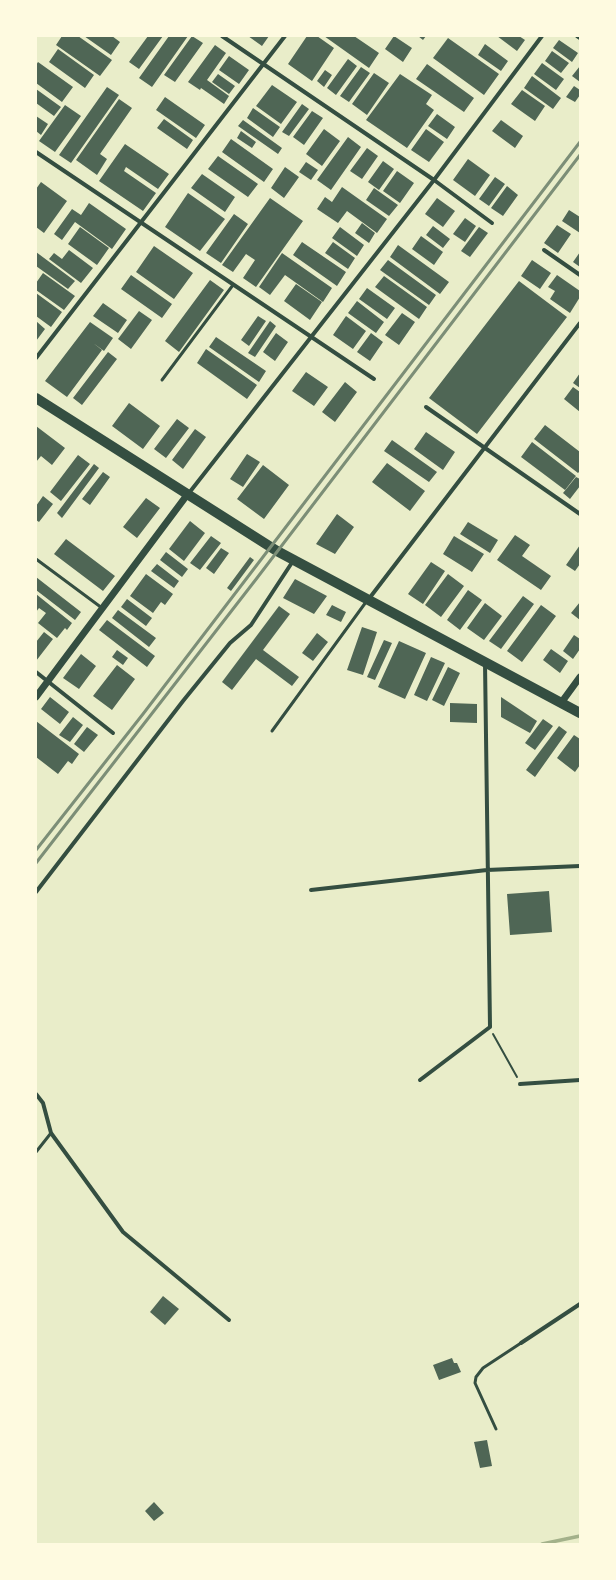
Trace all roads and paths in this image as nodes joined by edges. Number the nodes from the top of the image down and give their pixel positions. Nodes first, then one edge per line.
1 (222, 36) edge
2 (286, 36) edge
3 (542, 36) edge
4 (577, 36) edge
5 (580, 38) edge
6 (264, 65) junction
7 (36, 152) edge
8 (434, 180) junction
9 (141, 223) junction
10 (492, 223) dead end
11 (544, 250) dead end
12 (580, 275) edge
13 (233, 285) junction
14 (580, 323) edge
15 (310, 337) junction
16 (36, 358) edge
17 (374, 379) dead end
18 (162, 380) dead end
19 (36, 398) edge
20 (426, 407) dead end
21 (485, 447) junction
22 (187, 495) junction
23 (580, 514) edge
24 (36, 559) edge
25 (294, 561) junction
26 (367, 600) junction
27 (102, 609) junction
28 (485, 661) junction
29 (36, 672) edge
30 (580, 677) edge
31 (48, 682) junction
32 (36, 697) edge
33 (561, 703) junction
34 (580, 713) edge
35 (272, 731) dead end
36 (113, 733) dead end
37 (580, 866) edge
38 (487, 870) junction
39 (311, 890) dead end
40 (36, 892) edge
41 (490, 1027) junction
42 (420, 1080) dead end
43 (580, 1080) edge
44 (520, 1084) joint
45 (36, 1094) edge
46 (51, 1133) junction
47 (36, 1152) edge
48 (580, 1304) edge
49 (229, 1320) dead end
50 (521, 1343) joint
51 (496, 1429) dead end

1 - 6 street
2 - 6 street
3 - 8 street
4 - 5 street
6 - 8 street
6 - 9 street
7 - 9 street
8 - 10 street
8 - 15 street
9 - 13 street
9 - 16 street
11 - 12 street
13 - 15 street
13 - 18 lane
14 - 21 street
15 - 17 street
15 - 22 street
19 - 22 main road
20 - 21 street
21 - 23 street
21 - 26 street
22 - 25 main road
22 - 27 street
24 - 27 lane
25 - 26 main road
25 - 40 street
26 - 28 main road
26 - 35 lane
27 - 31 street
28 - 33 main road
28 - 38 street
29 - 31 street
30 - 33 street
31 - 32 street
31 - 36 street
33 - 34 main road
37 - 38 street
38 - 39 street
38 - 41 street
41 - 42 street
41 - 44 path
43 - 44 street
45 - 46 street
46 - 47 lane
46 - 49 street
48 - 50 street
50 - 51 lane

